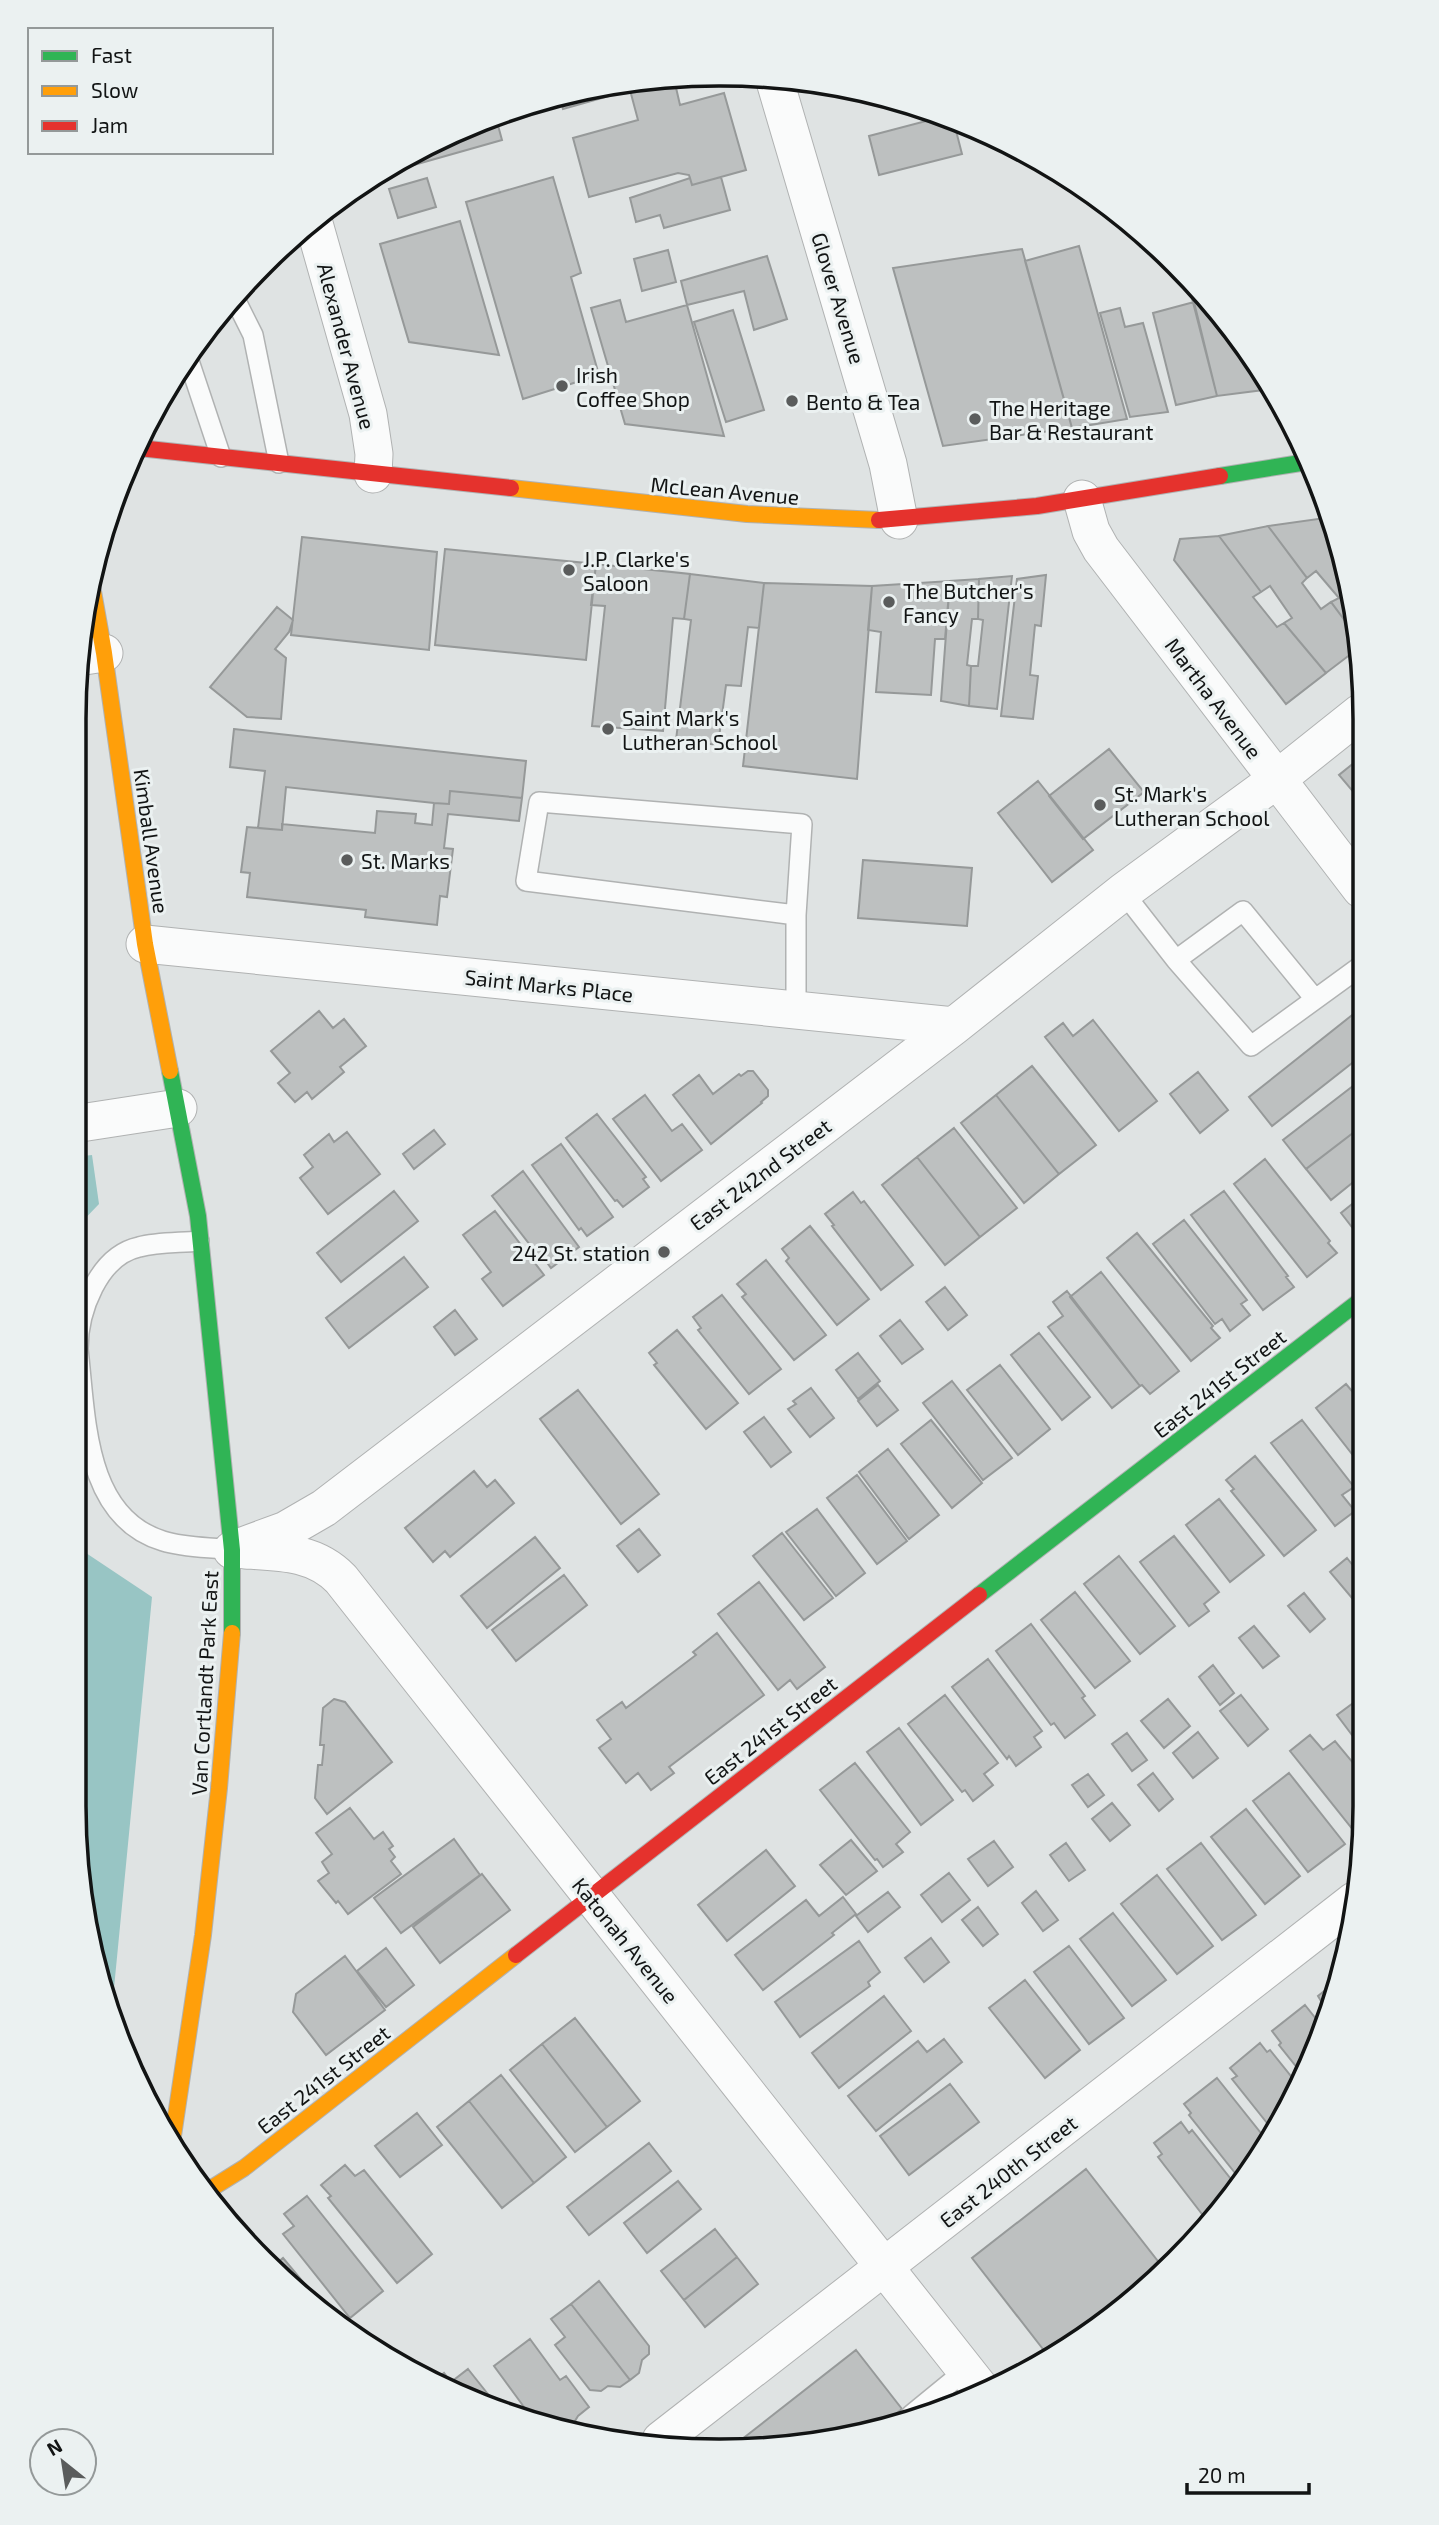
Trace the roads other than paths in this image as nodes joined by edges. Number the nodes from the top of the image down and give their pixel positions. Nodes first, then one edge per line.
1 (777, 89) edge
2 (316, 231) edge
3 (239, 307) edge
4 (192, 369) edge
5 (147, 449) edge
6 (221, 457) junction
7 (279, 463) junction
8 (1299, 463) edge
9 (373, 474) junction
10 (1082, 499) junction
11 (899, 520) junction
12 (91, 637) edge
13 (91, 655) edge
14 (1353, 719) edge
15 (1276, 780) junction
16 (1353, 879) edge
17 (1123, 892) junction
18 (796, 915) junction
19 (145, 944) junction
20 (1176, 960) junction
21 (1353, 972) edge
22 (1315, 999) junction
23 (796, 1010) junction
24 (954, 1026) junction
25 (178, 1108) junction
26 (86, 1122) edge
27 (199, 1241) junction
28 (86, 1303) edge
29 (1353, 1306) edge
30 (86, 1406) edge
31 (232, 1550) junction
32 (590, 1896) junction
33 (1345, 1908) edge
34 (174, 2127) edge
35 (214, 2187) edge
36 (886, 2267) junction
37 (975, 2381) edge
38 (941, 2399) edge
39 (665, 2437) edge

1 - 11 street, Glover Avenue
2 - 9 street, Alexander Avenue
3 - 7 lane
4 - 6 lane
5 - 6 street, McLean Avenue
6 - 7 street, McLean Avenue
7 - 9 street, McLean Avenue
8 - 10 street, McLean Avenue
9 - 11 street, McLean Avenue
10 - 11 street, McLean Avenue
10 - 15 street, Martha Avenue
12 - 13 street, Kimball Avenue
13 - 19 street, Kimball Avenue
14 - 15 street, East 242nd Street
15 - 16 street, Martha Avenue
15 - 17 street, East 242nd Street
17 - 20 lane
17 - 24 street, East 242nd Street
18 - 18 lane
18 - 23 lane
19 - 23 street, Saint Marks Place
19 - 25 street, Kimball Avenue
20 - 22 lane
20 - 22 lane
21 - 22 lane
23 - 24 street, Saint Marks Place
24 - 31 street, East 242nd Street
25 - 26 street
25 - 27 street, Van Cortlandt Park East
27 - 28 lane
27 - 31 street, Van Cortlandt Park East
29 - 32 street, East 241st Street
30 - 31 lane
31 - 32 street, Katonah Avenue
31 - 34 street, Van Cortlandt Park East
32 - 35 street, East 241st Street
32 - 36 street, Katonah Avenue
33 - 36 street, East 240th Street
36 - 37 street, Katonah Avenue
36 - 39 street, East 240th Street
37 - 38 lane

